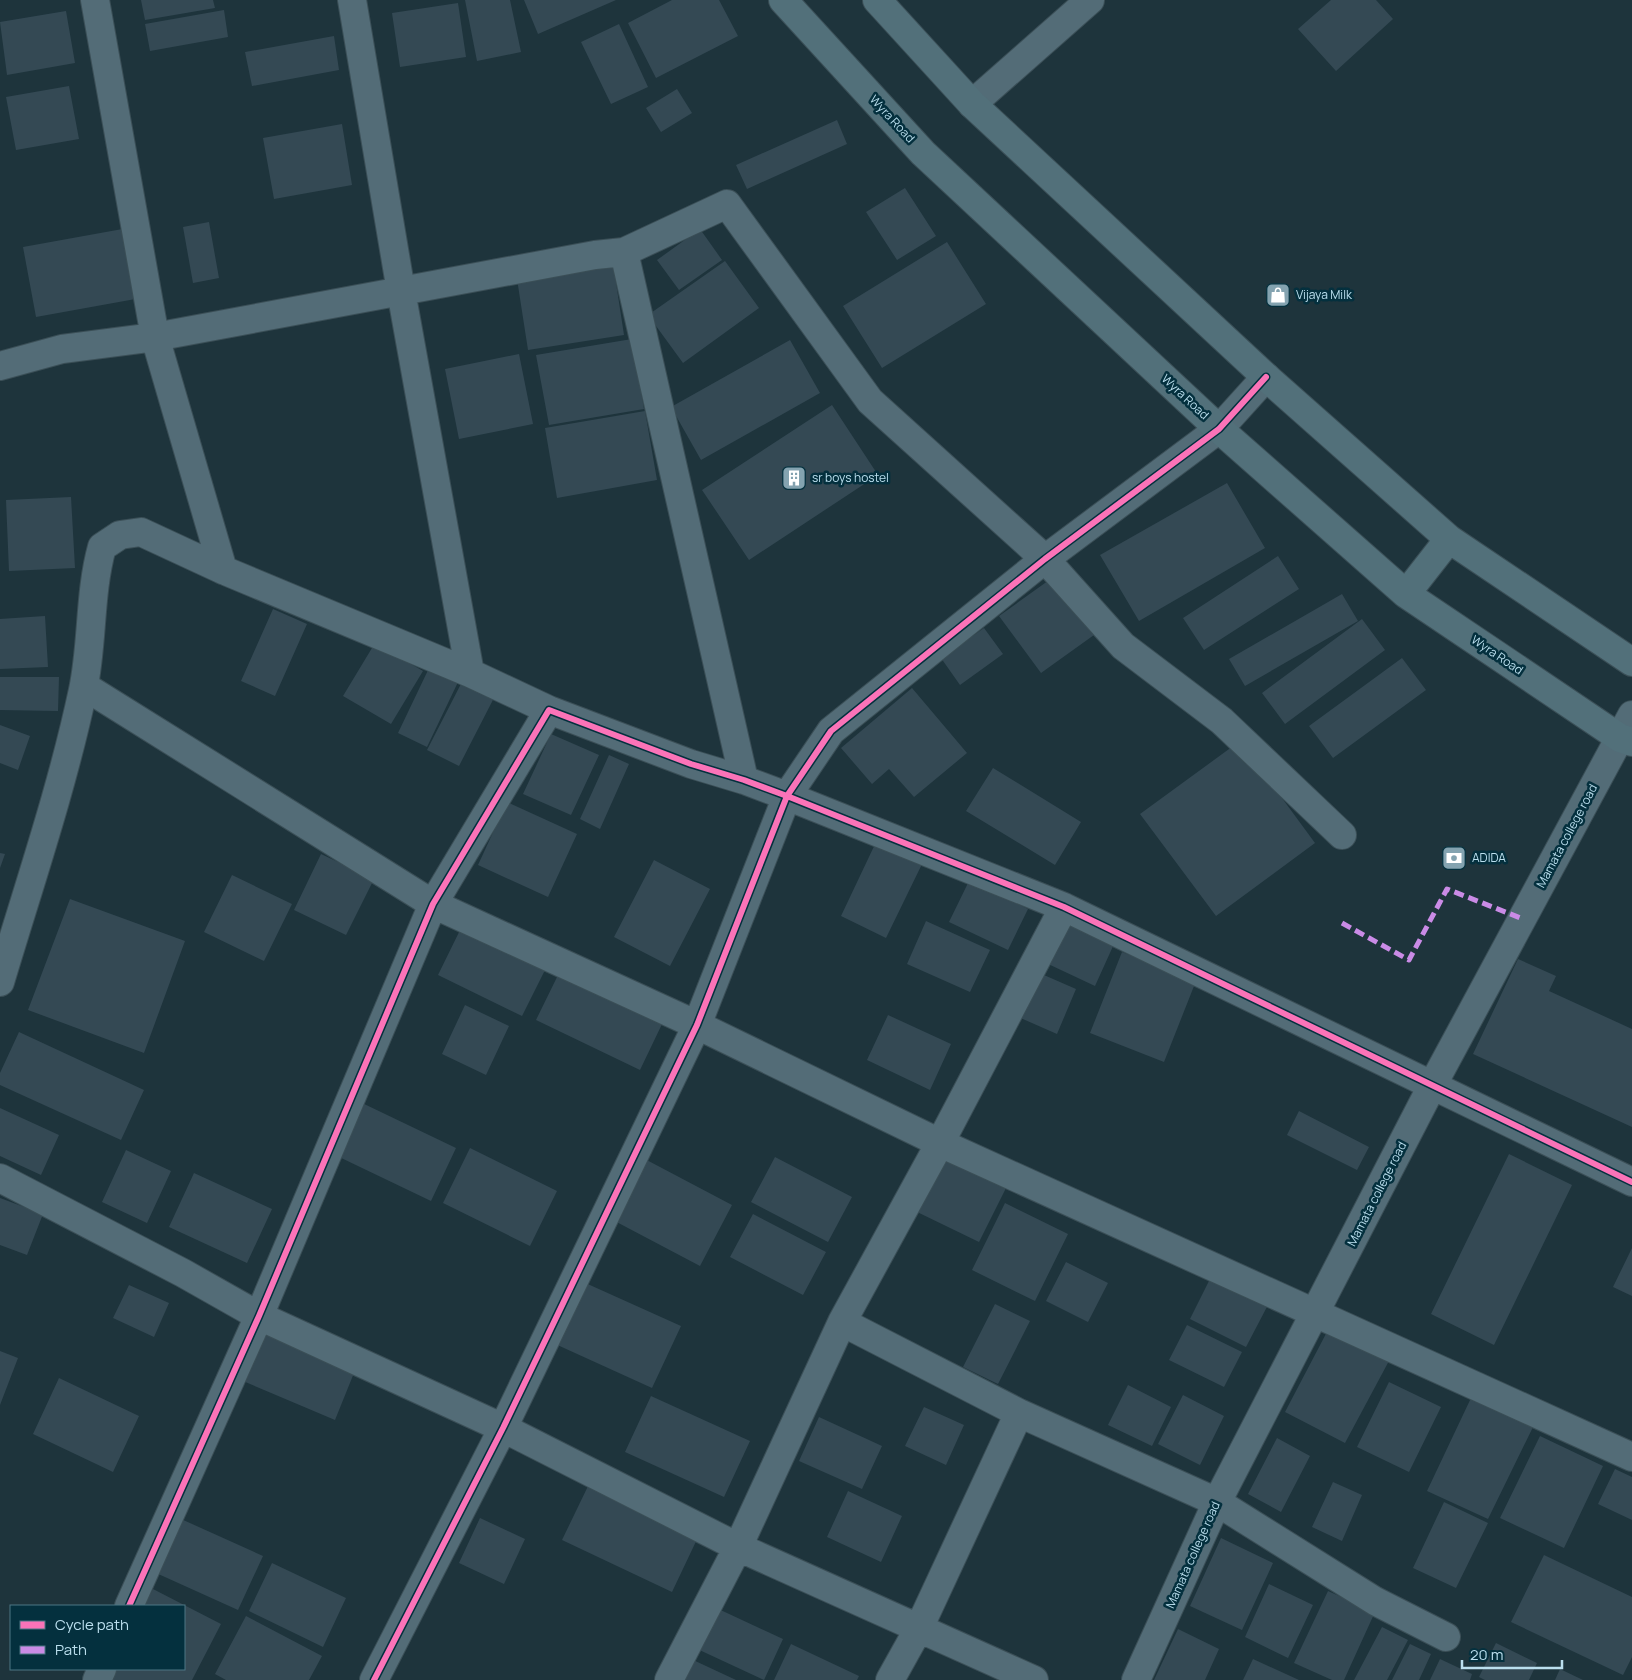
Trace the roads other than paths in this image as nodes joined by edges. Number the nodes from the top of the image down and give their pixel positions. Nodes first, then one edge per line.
1 (95, 0) edge
2 (352, 0) edge
3 (782, 0) edge
4 (877, 0) edge
5 (1090, 0) edge
6 (972, 104) junction
7 (624, 252) junction
8 (401, 291) junction
9 (155, 337) junction
10 (0, 366) edge
11 (1266, 377) junction
12 (1219, 429) junction
13 (1450, 539) junction
14 (1045, 559) junction
15 (222, 570) junction
16 (1406, 594) junction
17 (1632, 662) edge
18 (470, 672) junction
19 (84, 686) junction
20 (549, 710) junction
21 (1628, 732) edge
22 (744, 780) junction
23 (787, 796) junction
24 (1342, 835) dead end
25 (433, 904) junction
26 (1064, 907) junction
27 (0, 982) edge
28 (697, 1025) junction
29 (1433, 1084) junction
30 (940, 1144) junction
31 (0, 1178) edge
32 (1632, 1182) edge
33 (1314, 1314) junction
34 (259, 1316) junction
35 (842, 1322) junction
36 (1019, 1413) junction
37 (503, 1428) junction
38 (1632, 1457) edge
39 (1217, 1502) junction
40 (738, 1547) junction
41 (129, 1605) edge
42 (919, 1628) junction
43 (1446, 1637) dead end
44 (374, 1680) edge
45 (669, 1680) edge
46 (890, 1680) edge
47 (1034, 1680) edge
48 (1136, 1680) edge

1 - 9 street
2 - 8 street
3 - 12 main road, Wyra Road
4 - 6 main road
5 - 6 street
6 - 11 main road
7 - 8 street
7 - 14 street
7 - 22 street
8 - 9 street
8 - 18 street
9 - 10 street
9 - 15 street
11 - 12 street
11 - 13 main road
12 - 14 street
12 - 16 main road, Wyra Road
13 - 16 main road
13 - 17 main road
14 - 23 street
14 - 24 street
15 - 18 street
15 - 19 street
16 - 21 main road, Wyra Road
18 - 20 street
19 - 25 street
19 - 27 street
20 - 22 street
20 - 25 street
21 - 29 street, Mamata college road
22 - 23 street
23 - 26 street
23 - 28 street
25 - 28 street
25 - 34 street
26 - 29 street
26 - 30 street
28 - 30 street
28 - 37 street
29 - 32 street
29 - 33 street, Mamata college road
30 - 33 street
30 - 35 street
31 - 34 street
33 - 38 street
33 - 39 street, Mamata college road
34 - 37 street
34 - 41 street
35 - 36 street
35 - 40 street
36 - 39 street
36 - 42 street
37 - 40 street
37 - 44 street
39 - 43 street
39 - 48 street, Mamata college road
40 - 42 street
40 - 45 street
42 - 46 street
42 - 47 street

